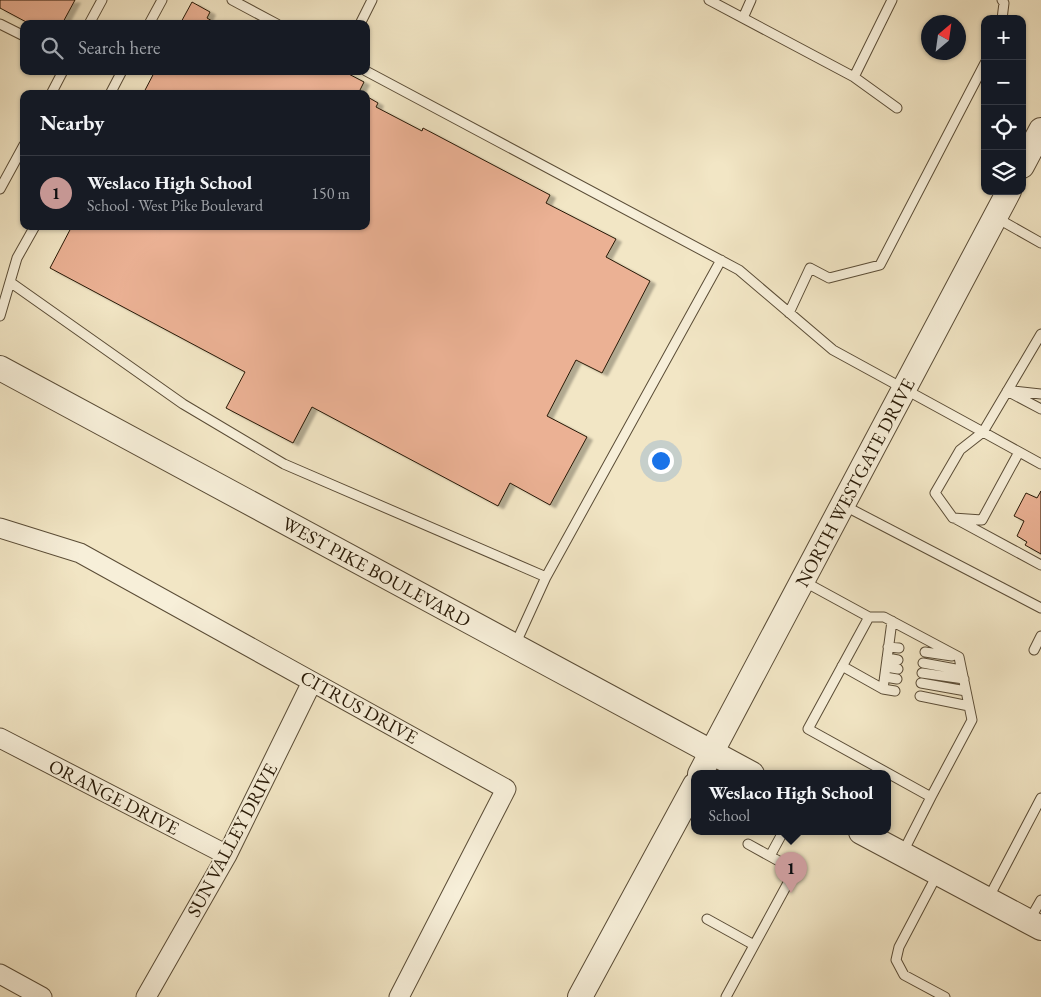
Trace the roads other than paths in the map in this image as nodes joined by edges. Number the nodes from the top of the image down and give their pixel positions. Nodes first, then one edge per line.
1 (102, 0) edge
2 (162, 0) edge
3 (232, 0) edge
4 (372, 0) edge
5 (709, 0) edge
6 (751, 0) edge
7 (892, 0) edge
8 (1002, 0) edge
9 (1002, 15) edge
10 (742, 18) junction
11 (91, 20) edge
12 (151, 20) edge
13 (270, 20) edge
14 (362, 20) edge
15 (0, 24) edge
16 (20, 34) edge
17 (981, 72) edge
18 (370, 73) edge
19 (61, 75) edge
20 (120, 75) edge
21 (854, 77) junction
22 (53, 90) edge
23 (112, 90) edge
24 (897, 108) dead end
25 (1041, 130) edge
26 (20, 152) edge
27 (1026, 158) edge
28 (0, 189) edge
29 (1007, 195) edge
30 (995, 217) junction
31 (33, 230) edge
32 (1041, 243) edge
33 (721, 260) junction
34 (10, 282) junction
35 (789, 312) junction
36 (0, 316) edge
37 (1041, 334) edge
38 (0, 368) edge
39 (904, 390) junction
40 (1008, 391) junction
41 (1041, 394) edge
42 (1041, 409) edge
43 (983, 432) junction
44 (1019, 452) junction
45 (1041, 464) edge
46 (843, 505) junction
47 (953, 518) junction
48 (0, 528) edge
49 (1041, 565) edge
50 (546, 577) junction
51 (803, 581) junction
52 (1041, 608) edge
53 (869, 618) junction
54 (892, 621) junction
55 (1041, 636) edge
56 (514, 646) junction
57 (888, 647) junction
58 (899, 648) dead end
59 (1034, 650) dead end
60 (925, 652) dead end
61 (959, 656) junction
62 (887, 663) junction
63 (898, 664) dead end
64 (842, 666) junction
65 (923, 668) dead end
66 (963, 674) junction
67 (885, 677) junction
68 (897, 679) dead end
69 (312, 682) junction
70 (921, 684) dead end
71 (883, 689) junction
72 (895, 691) dead end
73 (966, 691) junction
74 (920, 696) dead end
75 (969, 706) junction
76 (0, 738) edge
77 (712, 753) junction
78 (702, 770) edge
79 (744, 770) edge
80 (882, 770) edge
81 (891, 775) edge
82 (691, 792) edge
83 (931, 797) junction
84 (1041, 798) edge
85 (781, 835) edge
86 (867, 835) edge
87 (748, 844) dead end
88 (902, 854) junction
89 (227, 855) junction
90 (770, 856) junction
91 (938, 873) junction
92 (988, 899) junction
93 (1041, 900) edge
94 (707, 919) dead end
95 (1035, 925) edge
96 (754, 945) junction
97 (0, 974) edge
98 (42, 997) edge
99 (146, 997) edge
100 (399, 997) edge
101 (580, 997) edge
102 (726, 997) edge
103 (945, 997) edge

1 - 11 lane
2 - 12 lane
3 - 13 lane
4 - 14 lane
5 - 10 lane
6 - 10 lane
7 - 21 lane
8 - 9 lane
10 - 21 lane
15 - 16 lane
17 - 35 lane
18 - 33 lane
19 - 22 lane
20 - 23 lane
21 - 24 lane
25 - 27 street
26 - 28 lane
29 - 30 street, NORTH WESTGATE DRIVE
30 - 32 lane
30 - 39 street, NORTH WESTGATE DRIVE
31 - 34 lane
33 - 35 lane
33 - 50 lane
34 - 36 lane
34 - 50 lane
35 - 39 lane
37 - 40 lane
38 - 56 street, WEST PIKE BOULEVARD
39 - 43 lane
39 - 46 street, NORTH WESTGATE DRIVE
40 - 41 lane
40 - 42 lane
40 - 43 lane
43 - 44 lane
43 - 47 lane
44 - 45 lane
44 - 47 lane
46 - 51 street, NORTH WESTGATE DRIVE
46 - 52 lane
47 - 49 lane
48 - 69 street, CITRUS DRIVE
50 - 56 lane
51 - 53 lane
51 - 77 street, NORTH WESTGATE DRIVE
53 - 54 lane
53 - 64 lane
54 - 57 lane
54 - 61 lane
55 - 59 lane
56 - 77 street, WEST PIKE BOULEVARD
57 - 58 lane
57 - 62 lane
60 - 61 lane
61 - 66 lane
62 - 63 lane
62 - 67 lane
64 - 71 lane
64 - 80 lane
65 - 66 lane
66 - 73 lane
67 - 68 lane
67 - 71 lane
69 - 89 street, SUN VALLEY DRIVE
69 - 100 street, CITRUS DRIVE
70 - 73 lane
71 - 72 lane
73 - 75 lane
74 - 75 lane
75 - 83 lane
76 - 89 street, ORANGE DRIVE
77 - 78 street, NORTH WESTGATE DRIVE
77 - 79 street, WEST PIKE BOULEVARD
81 - 83 lane
82 - 101 street
83 - 88 lane
84 - 92 lane
85 - 90 lane
86 - 88 street
87 - 90 lane
88 - 91 street
89 - 99 street, SUN VALLEY DRIVE
90 - 96 lane
91 - 92 street
91 - 103 lane
92 - 95 street
93 - 95 lane
94 - 96 lane
96 - 102 lane
97 - 98 street

